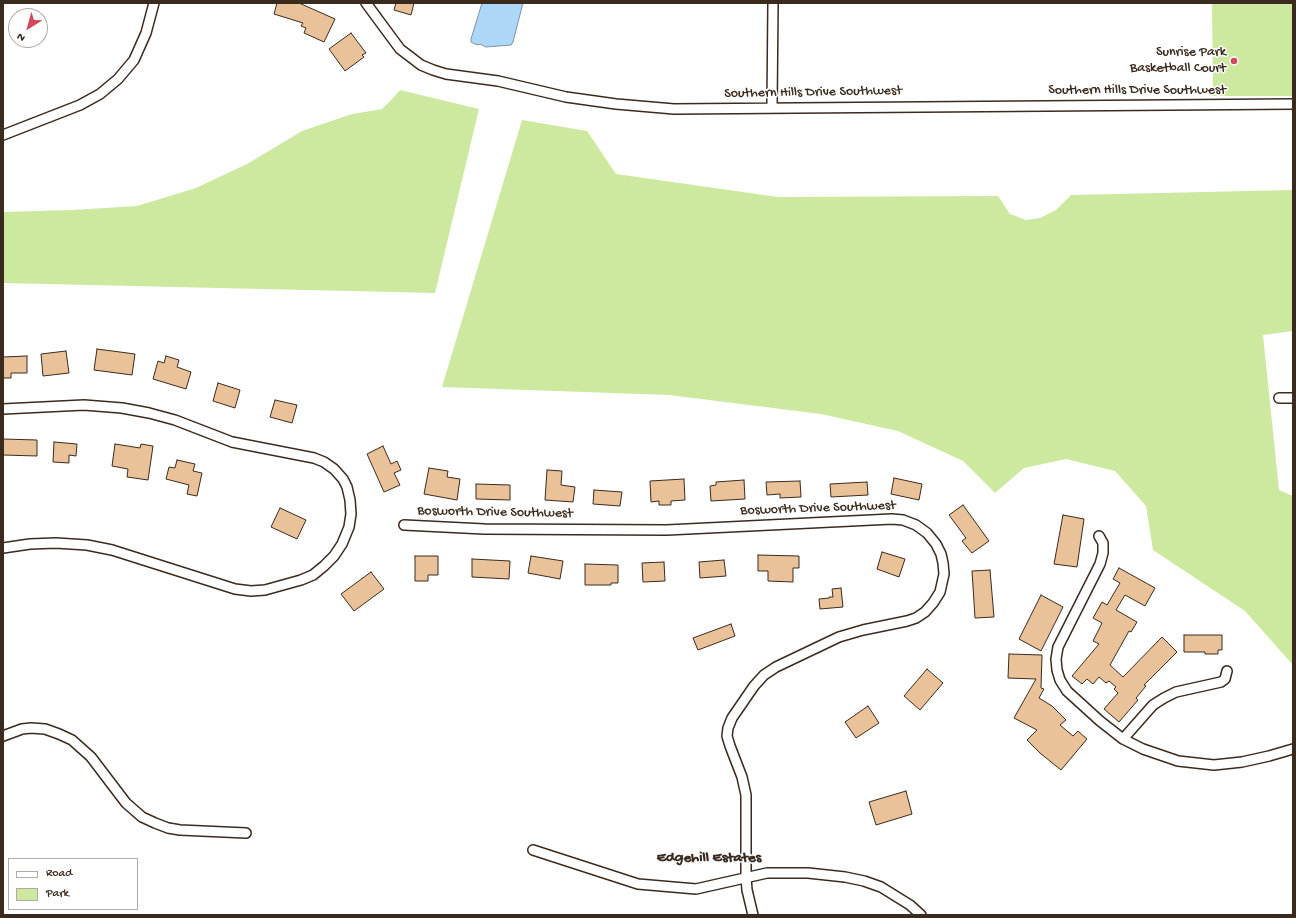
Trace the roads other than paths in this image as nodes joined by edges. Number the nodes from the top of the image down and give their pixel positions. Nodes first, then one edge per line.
1 (154, 3) edge
2 (366, 3) edge
3 (773, 3) edge
4 (1293, 104) edge
5 (772, 107) junction
6 (3, 135) edge
7 (1279, 398) dead end
8 (1293, 398) edge
9 (3, 409) edge
10 (404, 525) dead end
11 (1099, 536) dead end
12 (3, 548) edge
13 (1227, 671) dead end
14 (3, 736) edge
15 (1123, 739) junction
16 (1293, 749) edge
17 (246, 833) dead end
18 (533, 850) dead end
19 (746, 877) junction
20 (753, 915) edge
21 (921, 915) edge

1 - 6 street
2 - 5 street, Southern Hills Drive Southwest
3 - 5 street
4 - 5 street, Southern Hills Drive Southwest
7 - 8 street
9 - 12 street
10 - 19 street, Bosworth Drive Southwest
11 - 15 street
13 - 15 street
14 - 17 street
15 - 16 street
18 - 19 street
19 - 20 street, Bosworth Drive Southwest
19 - 21 street

